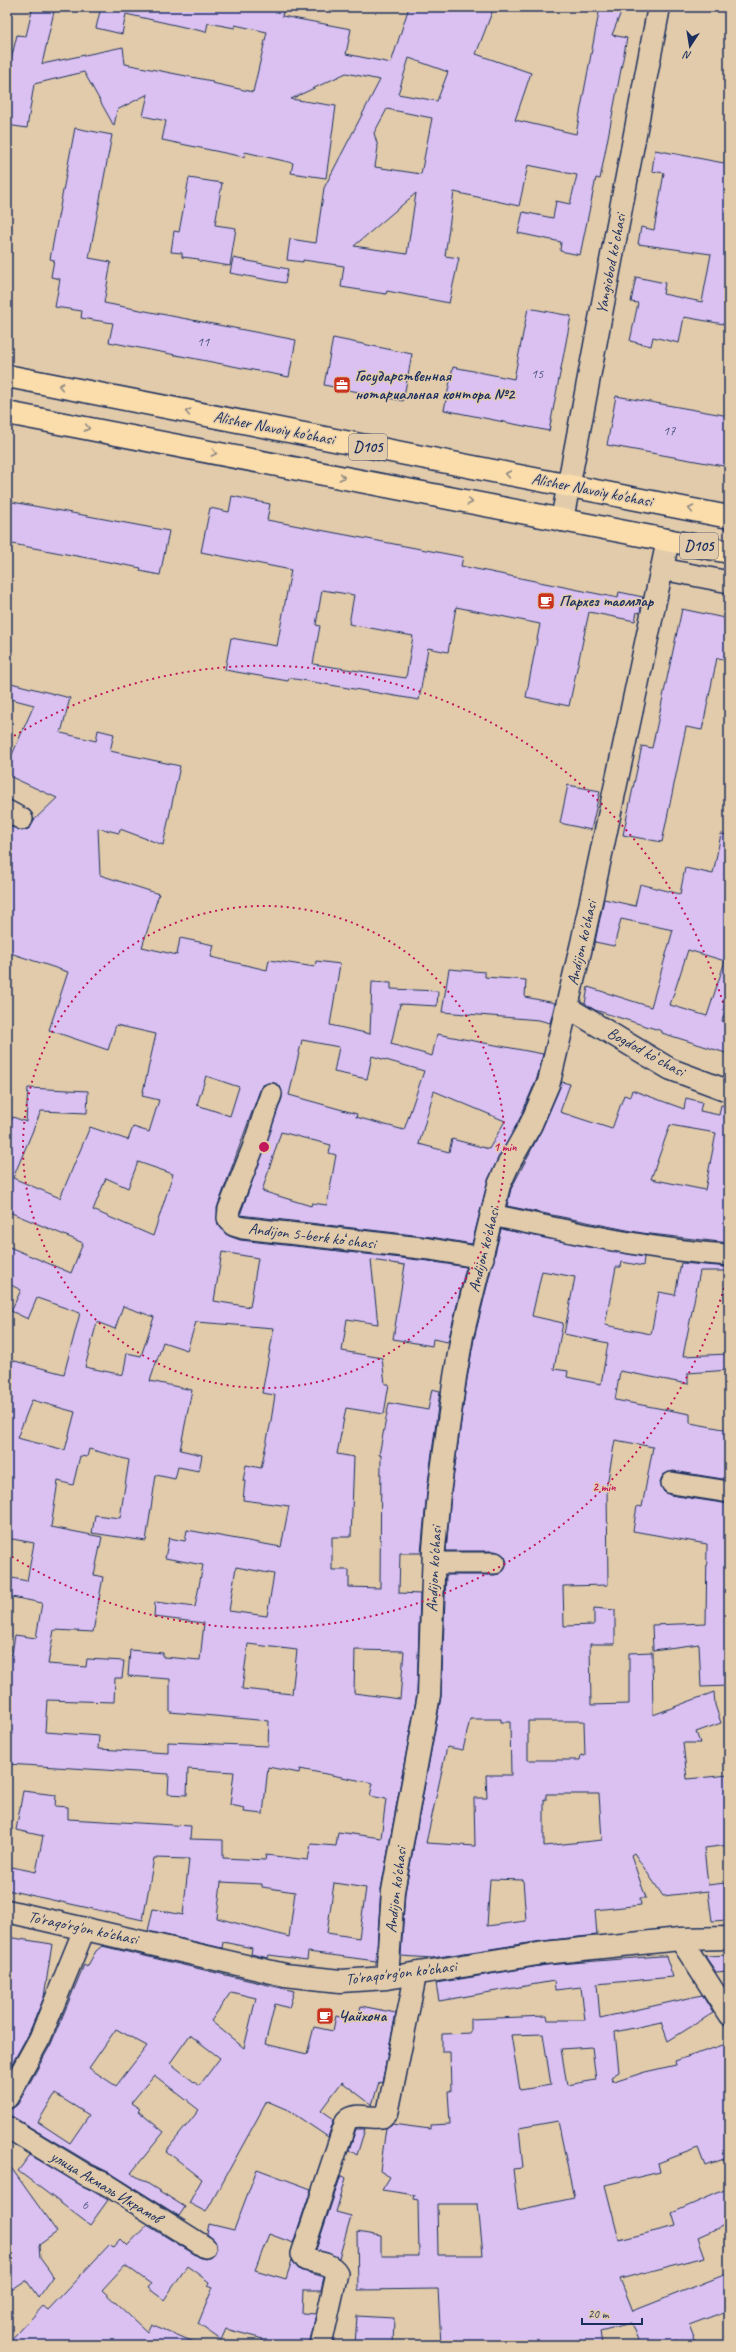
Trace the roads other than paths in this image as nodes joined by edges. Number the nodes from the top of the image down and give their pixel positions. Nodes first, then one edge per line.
1 (659, 7) edge
2 (7, 376) edge
3 (7, 413) edge
4 (568, 486) junction
5 (729, 517) edge
6 (562, 520) junction
7 (668, 540) junction
8 (729, 552) edge
9 (662, 569) junction
10 (729, 582) edge
11 (567, 1007) junction
12 (729, 1091) edge
13 (271, 1094) dead end
14 (492, 1215) junction
15 (729, 1255) edge
16 (483, 1258) junction
17 (672, 1483) dead end
18 (729, 1492) edge
19 (434, 1563) junction
20 (495, 1563) dead end
21 (7, 1912) edge
22 (84, 1930) junction
23 (729, 1938) edge
24 (680, 1939) junction
25 (416, 1973) junction
26 (388, 1978) junction
27 (729, 2015) edge
28 (7, 2098) edge
29 (7, 2127) edge
30 (204, 2247) dead end
31 (321, 2345) edge

1 - 4 street, Yangiobod koʻchasi
4 -> 2 main road, Alisher Navoiy ko'chasi / D105
3 -> 6 main road, D105
5 -> 4 main road, Alisher Navoiy ko'chasi / D105
4 - 6 street, Yangiobod koʻchasi
6 - 7 main road, D105
7 - 8 main road, D105
7 - 9 street, Andijon ko'chasi
9 - 10 street
9 - 11 street, Andijon ko'chasi
11 - 12 street, Bogdod koʻchasi
11 - 14 street, Andijon ko'chasi
13 - 16 street, Аndijon 5-berk koʻchasi
14 - 15 street
14 - 16 street, Andijon ko'chasi
16 - 19 street, Andijon ko'chasi
17 - 18 street
19 - 20 street
19 - 26 street, Andijon ko'chasi
21 - 22 street, To'raqo'rg'on ko'chasi
22 - 26 street, To'raqo'rg'on ko'chasi
22 - 28 street
23 - 24 street, To'raqo'rg'on ko'chasi
24 - 25 street, To'raqo'rg'on ko'chasi
24 - 27 street
25 - 26 street, To'raqo'rg'on ko'chasi
25 - 31 street
29 - 30 street, улица Акмаль Икрамов

